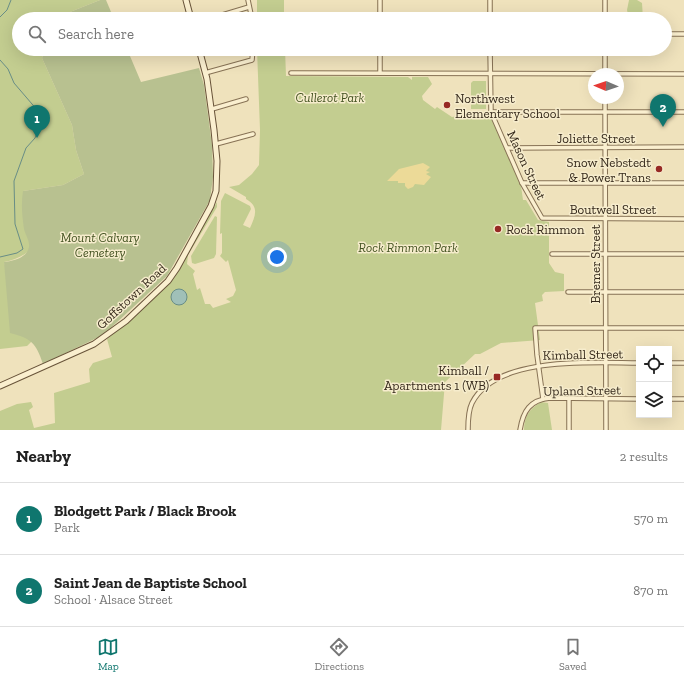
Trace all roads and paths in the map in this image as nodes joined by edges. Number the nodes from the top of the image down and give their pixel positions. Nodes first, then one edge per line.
1 (186, 0) edge
2 (248, 0) edge
3 (380, 0) edge
4 (490, 0) edge
5 (605, 0) edge
6 (249, 7) junction
7 (189, 12) edge
8 (232, 12) edge
9 (250, 12) edge
10 (380, 12) edge
11 (490, 12) edge
12 (605, 12) edge
13 (672, 34) edge
14 (684, 34) edge
15 (201, 56) edge
16 (252, 56) edge
17 (380, 56) edge
18 (490, 56) edge
19 (605, 56) edge
20 (605, 68) edge
21 (205, 73) junction
22 (290, 73) dead end
23 (380, 73) junction
24 (491, 73) junction
25 (588, 74) edge
26 (624, 74) edge
27 (684, 74) edge
28 (246, 99) dead end
29 (605, 104) edge
30 (212, 109) junction
31 (491, 112) junction
32 (605, 112) junction
33 (684, 112) edge
34 (253, 134) dead end
35 (216, 144) junction
36 (684, 147) edge
37 (507, 148) junction
38 (605, 148) junction
39 (522, 183) junction
40 (605, 183) junction
41 (684, 183) edge
42 (542, 218) joint
43 (605, 218) junction
44 (684, 219) edge
45 (552, 254) dead end
46 (605, 254) junction
47 (684, 254) edge
48 (568, 292) dead end
49 (605, 292) junction
50 (684, 292) edge
51 (605, 328) junction
52 (684, 328) edge
53 (605, 363) junction
54 (636, 363) edge
55 (672, 363) edge
56 (684, 363) edge
57 (539, 365) junction
58 (0, 386) edge
59 (543, 399) junction
60 (569, 399) junction
61 (605, 399) junction
62 (636, 399) edge
63 (672, 399) edge
64 (684, 399) edge
65 (468, 430) edge
66 (520, 430) edge
67 (569, 430) edge
68 (606, 430) edge

1 - 7 main road
2 - 6 street
3 - 10 street
4 - 11 street
5 - 12 street
6 - 8 street
6 - 9 street
13 - 14 street
15 - 21 main road, Goffstown Road
16 - 21 street
17 - 23 street
18 - 24 street, Mason Street
19 - 20 street
21 - 30 main road, Goffstown Road
22 - 23 street
23 - 24 street
24 - 25 street
24 - 31 street, Mason Street
26 - 27 street
28 - 30 street
29 - 32 street, Bremer Street
30 - 35 main road, Goffstown Road
31 - 32 street
31 - 37 street, Mason Street
32 - 33 street
32 - 38 street, Bremer Street
34 - 35 street
35 - 58 main road, Goffstown Road
36 - 38 street, Joliette Street
37 - 38 street, Joliette Street
37 - 39 street, Mason Street
38 - 40 street, Bremer Street
39 - 40 street
39 - 42 street, Mason Street
40 - 41 street
40 - 43 street, Bremer Street
42 - 43 street, Boutwell Street
43 - 44 street, Boutwell Street
43 - 46 street, Bremer Street
45 - 46 street
46 - 47 street
46 - 49 street, Bremer Street
48 - 49 street
49 - 50 street
49 - 51 street, Bremer Street
51 - 52 street
51 - 53 street, Bremer Street
51 - 57 street
53 - 54 street, Kimball Street
53 - 57 street, Kimball Street
53 - 61 street, Bremer Street
55 - 56 street
57 - 59 street
57 - 65 street, Kimball Street
59 - 60 street, Upland Street
59 - 66 street, Upland Street
60 - 61 street, Upland Street
60 - 67 street
61 - 62 street, Upland Street
61 - 68 street, Bremer Street
63 - 64 street

